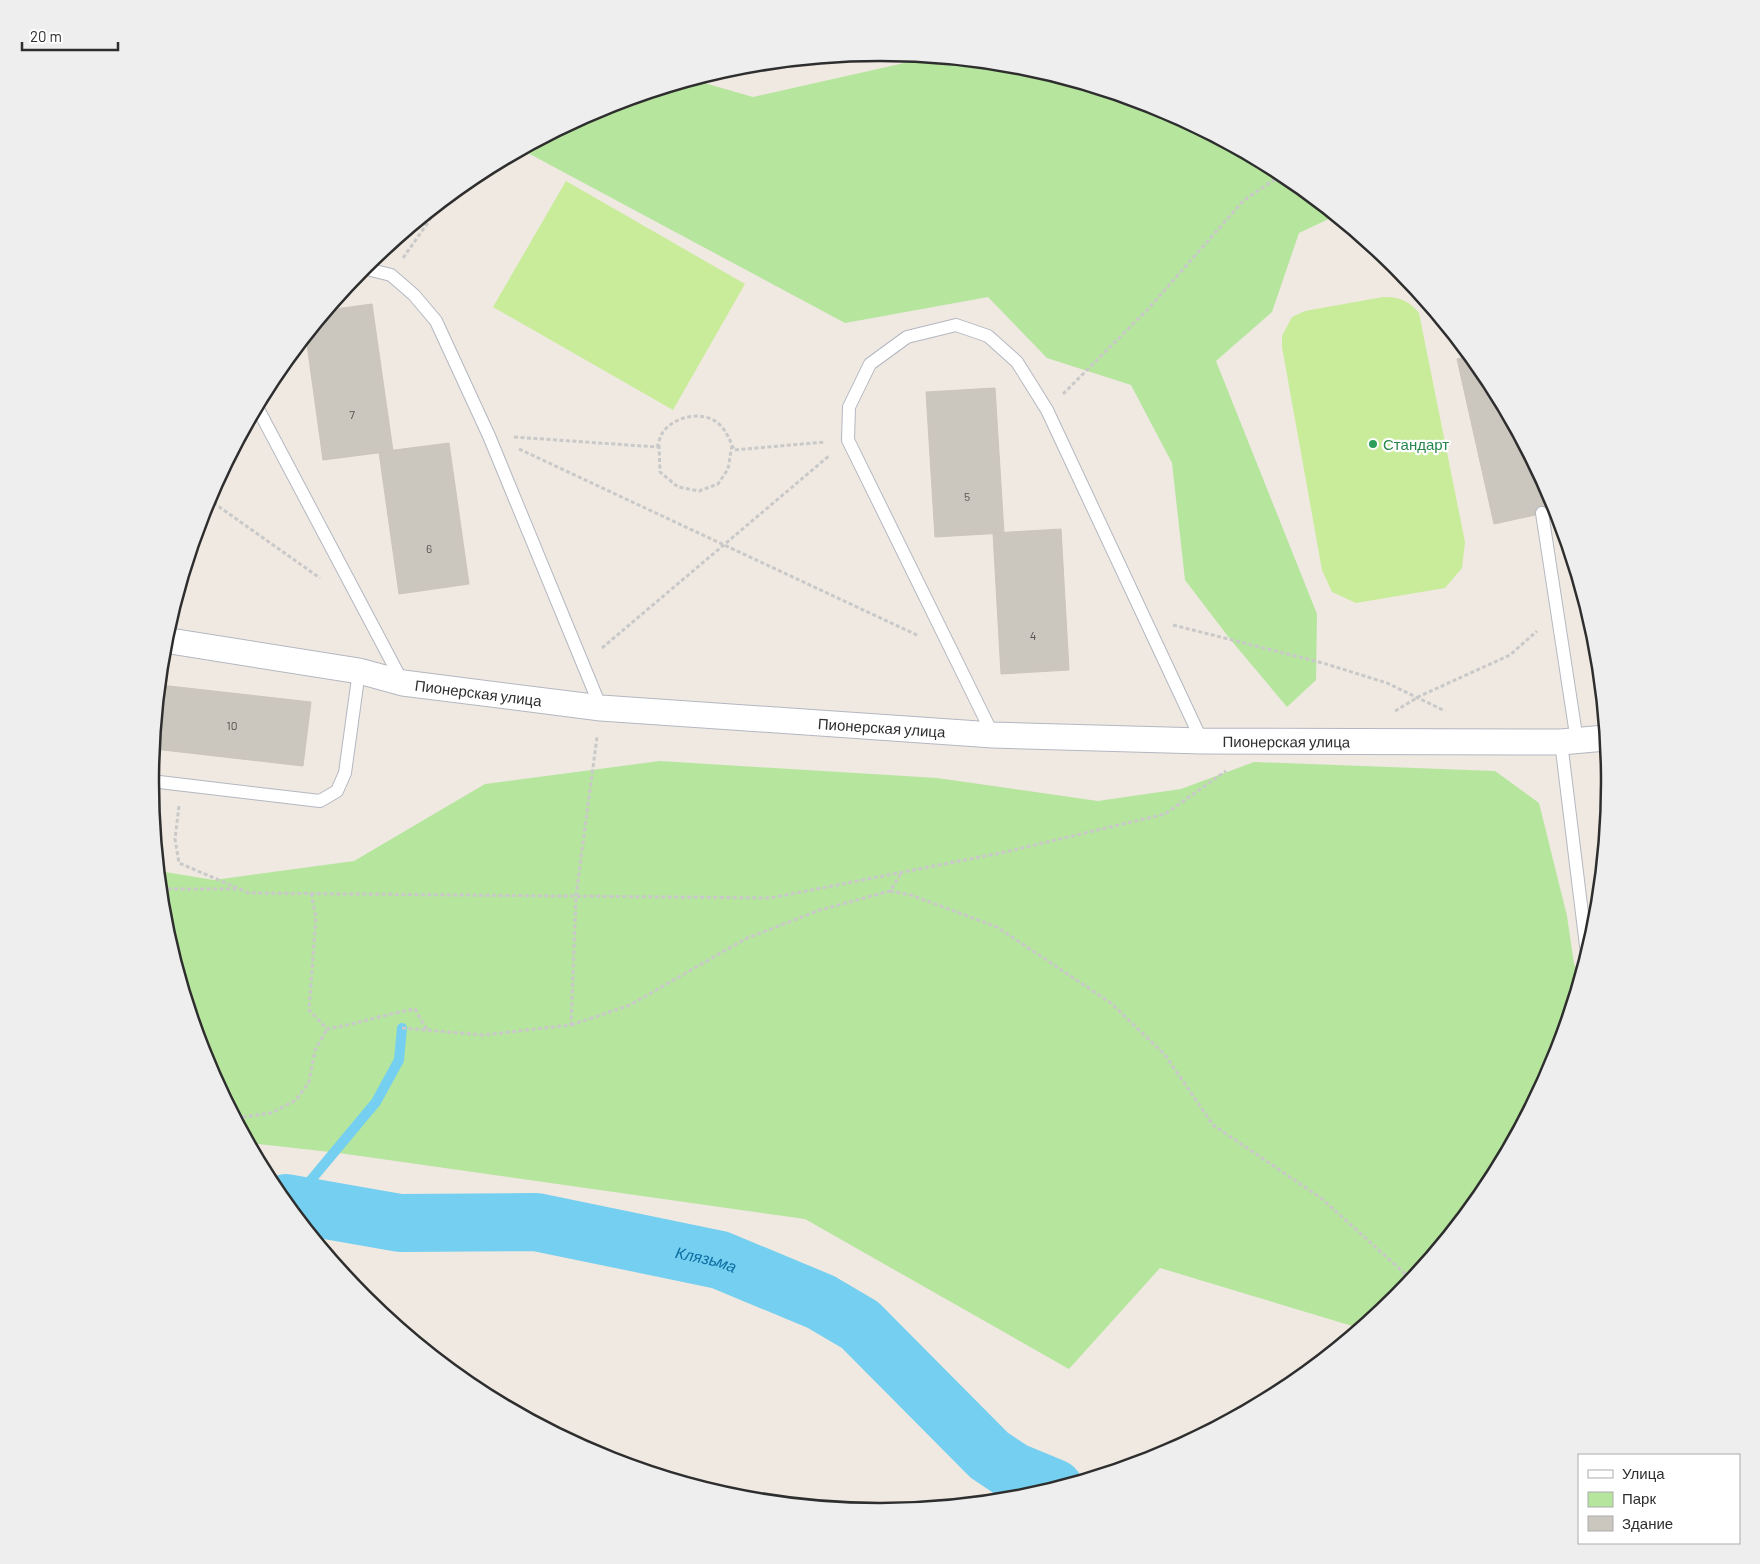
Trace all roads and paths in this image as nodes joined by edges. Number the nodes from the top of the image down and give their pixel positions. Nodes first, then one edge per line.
1 (1275, 180) edge
2 (431, 219) edge
3 (372, 270) edge
4 (391, 275) junction
5 (1046, 410) junction
6 (261, 414) edge
7 (489, 436) junction
8 (848, 440) junction
9 (659, 442) junction
10 (732, 444) junction
11 (215, 504) edge
12 (1542, 514) dead end
13 (725, 544) junction
14 (325, 581) dead end
15 (1143, 617) junction
16 (1539, 629) dead end
17 (173, 641) edge
18 (953, 653) junction
19 (583, 664) junction
20 (359, 671) junction
21 (403, 683) junction
22 (1417, 698) junction
23 (601, 708) junction
24 (1391, 713) dead end
25 (1451, 714) dead end
26 (993, 735) junction
27 (1599, 739) edge
28 (1202, 741) junction
29 (1569, 742) junction
30 (1228, 769) dead end
31 (159, 782) edge
32 (181, 785) junction
33 (902, 872) junction
34 (167, 889) edge
35 (240, 889) junction
36 (890, 891) junction
37 (311, 893) junction
38 (576, 896) junction
39 (1584, 934) edge
40 (571, 1025) junction
41 (402, 1028) dead end
42 (327, 1029) junction
43 (427, 1030) junction
44 (243, 1117) edge
45 (1406, 1274) edge

1 - 5 path
2 - 4 path
3 - 4 lane
4 - 7 lane
5 - 8 lane
5 - 15 lane
6 - 21 lane
7 - 9 path
7 - 13 path
7 - 19 lane
8 - 10 path
8 - 13 path
8 - 18 lane
9 - 10 path
9 - 10 path
11 - 14 path
12 - 29 lane
13 - 18 path
13 - 19 path
15 - 22 path
15 - 28 lane
16 - 22 path
17 - 20 street, Пионерская улица
18 - 26 lane
19 - 23 lane
20 - 21 street, Пионерская улица
20 - 32 lane
21 - 23 street, Пионерская улица
22 - 24 path
22 - 25 path
23 - 26 street, Пионерская улица
23 - 38 path
26 - 28 street, Пионерская улица
27 - 29 street, Пионерская улица
28 - 29 street, Пионерская улица
29 - 39 lane
30 - 33 path
31 - 32 lane
32 - 35 path
33 - 36 path
33 - 38 path
34 - 35 path
35 - 37 path
36 - 40 path
36 - 45 path
37 - 38 path
37 - 42 path
38 - 40 path
40 - 43 path
41 - 43 path
42 - 43 path
42 - 44 path

